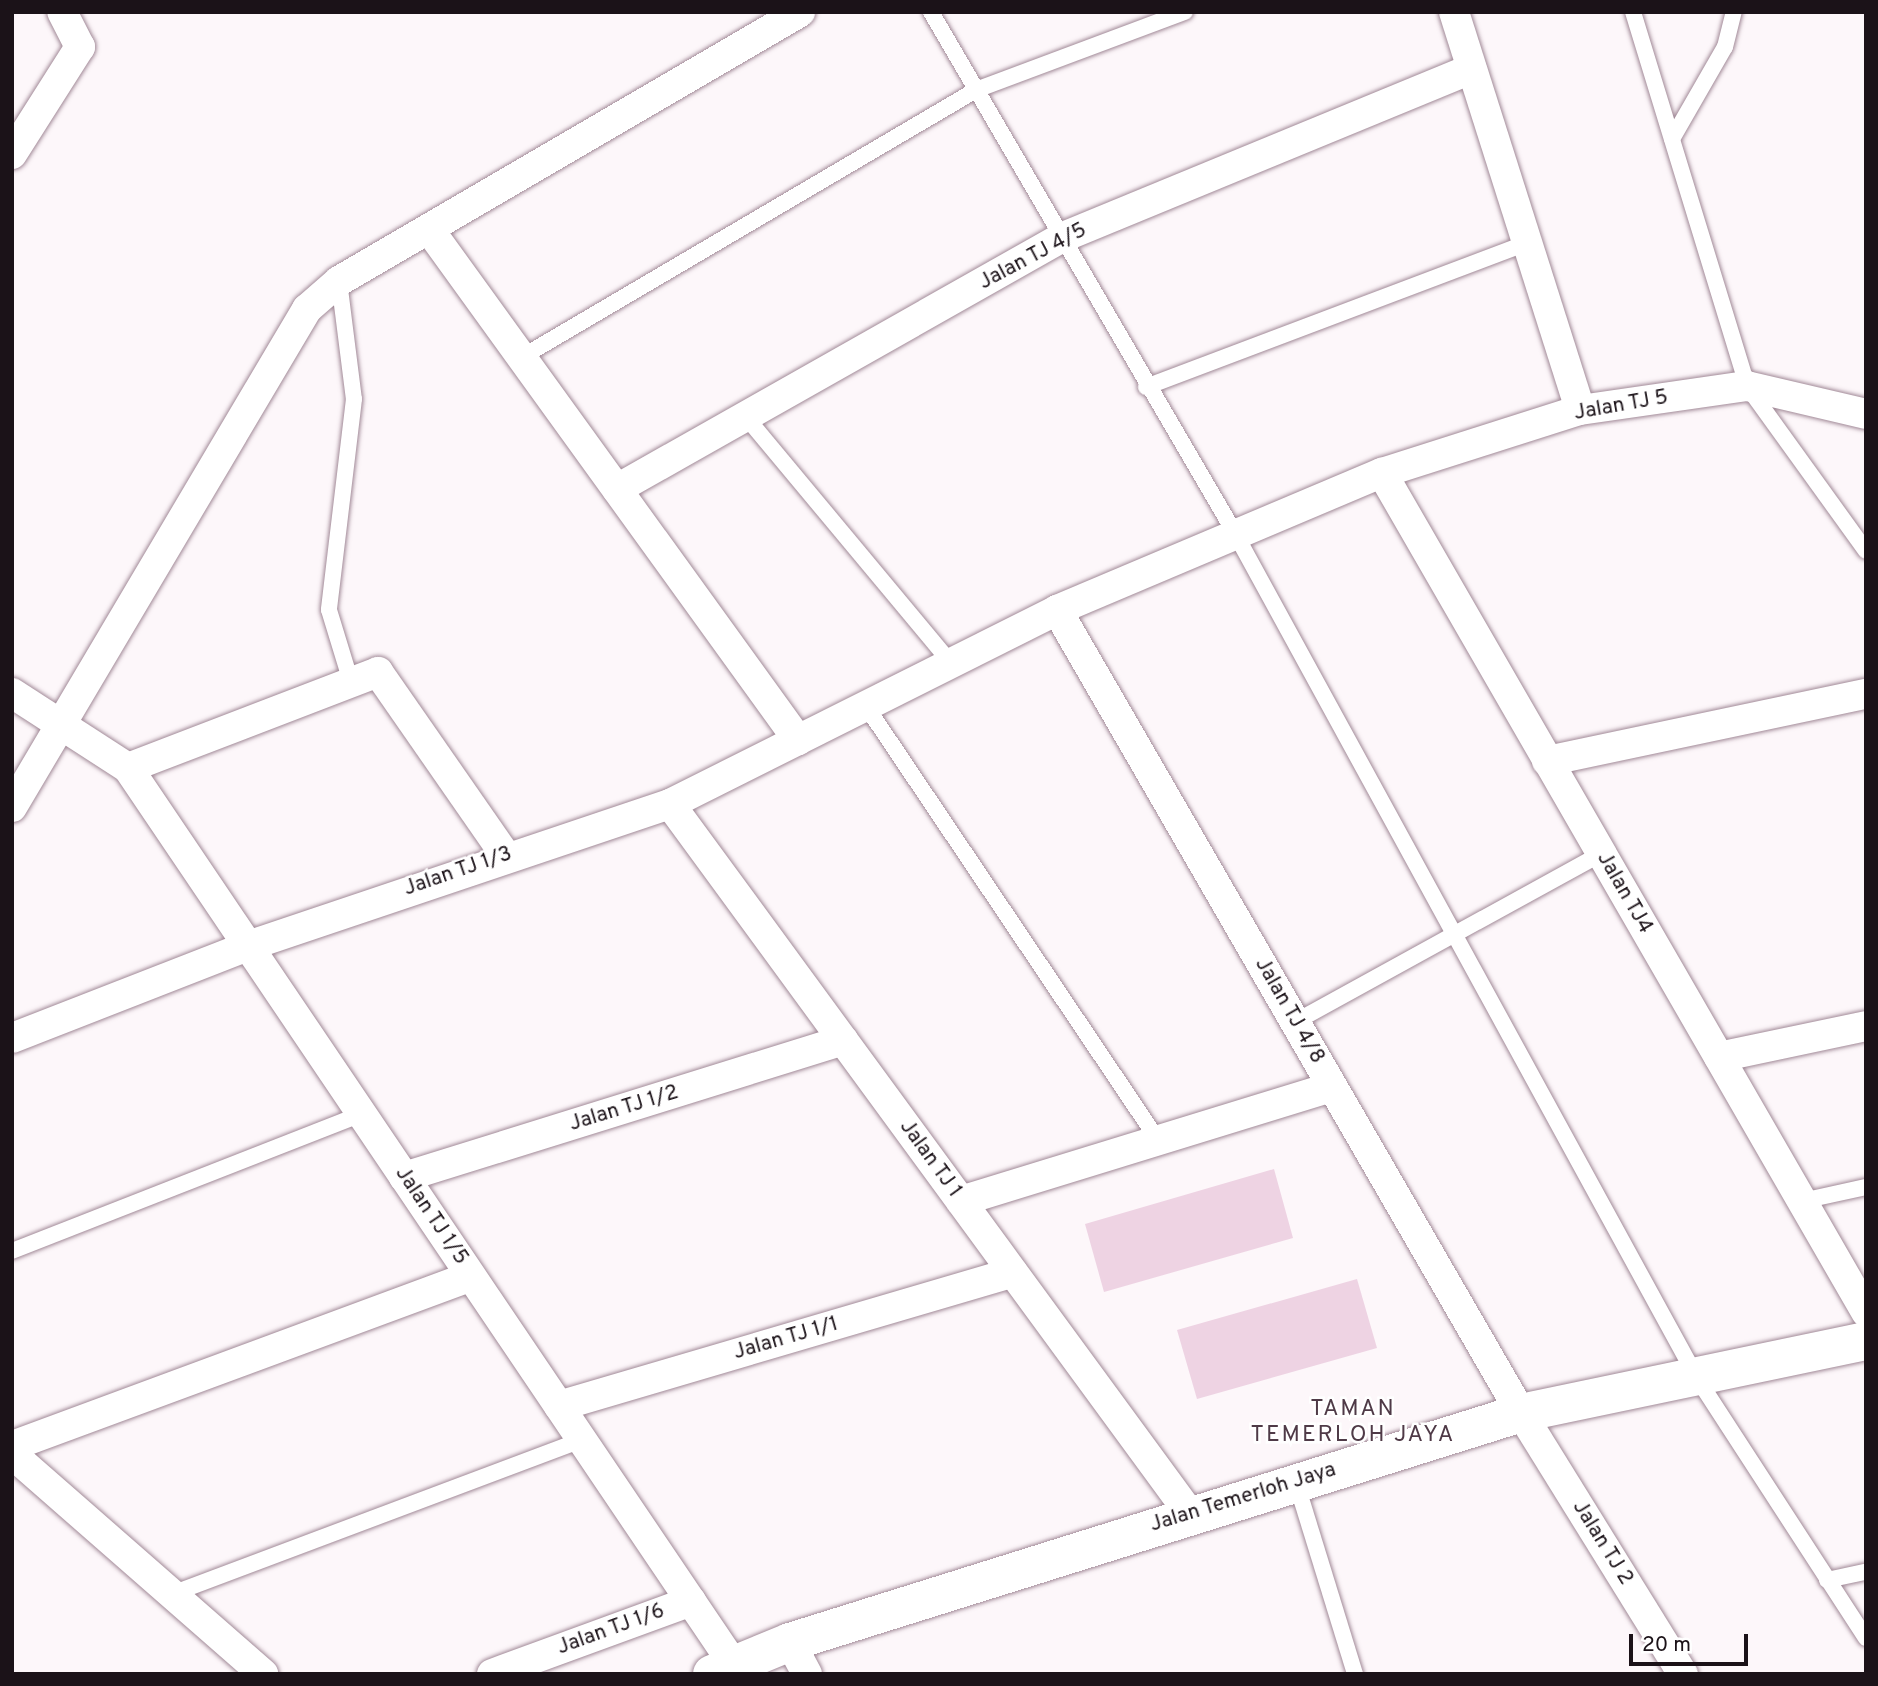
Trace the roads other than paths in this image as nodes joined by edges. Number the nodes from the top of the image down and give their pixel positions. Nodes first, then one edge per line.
1 (62, 12) edge
2 (800, 12) edge
3 (931, 12) edge
4 (1185, 12) edge
5 (1454, 12) edge
6 (1633, 12) edge
7 (1734, 12) edge
8 (1472, 69) junction
9 (976, 90) junction
10 (1672, 139) junction
11 (12, 154) edge
12 (431, 232) junction
13 (1061, 238) junction
14 (1527, 243) junction
15 (340, 281) junction
16 (522, 358) junction
17 (1747, 386) junction
18 (1146, 387) junction
19 (1580, 411) junction
20 (1866, 414) edge
21 (746, 417) junction
22 (1382, 474) junction
23 (617, 489) junction
24 (1236, 535) junction
25 (1866, 551) edge
26 (1057, 610) junction
27 (951, 663) junction
28 (351, 682) junction
29 (12, 693) edge
30 (1866, 694) edge
31 (866, 706) junction
32 (60, 724) junction
33 (798, 740) junction
34 (1547, 761) junction
35 (128, 768) junction
36 (670, 804) junction
37 (12, 807) edge
38 (1601, 854) junction
39 (505, 855) junction
40 (1455, 934) junction
41 (248, 946) junction
42 (1296, 1022) junction
43 (1866, 1026) edge
44 (12, 1038) edge
45 (843, 1040) junction
46 (1719, 1057) junction
47 (1332, 1087) junction
48 (361, 1114) junction
49 (1158, 1140) junction
50 (404, 1177) junction
51 (1866, 1187) edge
52 (1802, 1201) junction
53 (961, 1202) junction
54 (12, 1251) edge
55 (1013, 1272) junction
56 (471, 1276) junction
57 (1866, 1312) edge
58 (1866, 1341) edge
59 (1697, 1378) junction
60 (559, 1406) junction
61 (1521, 1413) junction
62 (582, 1440) junction
63 (12, 1446) edge
64 (12, 1454) edge
65 (1296, 1482) junction
66 (1190, 1514) junction
67 (1866, 1572) edge
68 (1827, 1580) junction
69 (172, 1594) junction
70 (691, 1601) junction
71 (1866, 1638) edge
72 (798, 1658) edge
73 (723, 1669) edge
74 (263, 1674) edge
75 (492, 1674) edge
76 (1356, 1674) edge
77 (1683, 1674) edge

1 - 11 street
2 - 12 street
3 - 9 lane
4 - 9 lane
5 - 8 street
6 - 10 lane
7 - 10 lane
8 - 13 street, Jalan TJ 4/5
8 - 14 street
9 - 13 lane
9 - 16 lane
10 - 17 lane
12 - 15 street
12 - 16 street
13 - 18 lane
13 - 21 street, Jalan TJ 4/5
14 - 18 lane
14 - 19 street
15 - 28 lane
15 - 32 street
16 - 23 street
17 - 19 street, Jalan TJ 5
17 - 20 street, Jalan TJ 5
17 - 25 lane
18 - 24 lane
19 - 22 street, Jalan TJ 5
21 - 23 street, Jalan TJ 4/5
21 - 27 lane
22 - 24 street, Jalan TJ 5
22 - 34 street, Jalan TJ4
23 - 33 street
24 - 26 street, Jalan TJ 5
24 - 40 lane
26 - 27 street, Jalan TJ 1/3
26 - 42 street, Jalan TJ 4/8
27 - 31 street, Jalan TJ 1/3
28 - 35 street
28 - 39 street
29 - 32 street
30 - 34 street
31 - 33 street, Jalan TJ 1/3
31 - 49 lane
32 - 35 street
32 - 37 street
33 - 36 street, Jalan TJ 1/3
34 - 38 street, Jalan TJ4
35 - 41 street, Jalan TJ 1/5
36 - 39 street, Jalan TJ 1/3
36 - 45 street, Jalan TJ 1
38 - 40 lane
38 - 46 street, Jalan TJ4
39 - 41 street, Jalan TJ 1/3
40 - 42 lane
40 - 59 lane
41 - 44 street, Jalan TJ 1/3
41 - 48 street, Jalan TJ 1/5
42 - 47 street, Jalan TJ 4/8
43 - 46 street
45 - 50 street, Jalan TJ 1/2
45 - 53 street, Jalan TJ 1
46 - 52 street, Jalan TJ4
47 - 49 street
47 - 61 street, Jalan TJ 4/8
48 - 50 street, Jalan TJ 1/5
48 - 54 lane
49 - 53 street
50 - 56 street, Jalan TJ 1/5
51 - 52 lane
52 - 57 street, Jalan TJ4
53 - 55 street, Jalan TJ 1
55 - 60 street, Jalan TJ 1/1
55 - 66 street, Jalan TJ 1
56 - 60 street, Jalan TJ 1/5
56 - 63 street
58 - 59 street, Jalan Temerloh Jaya
59 - 61 street, Jalan Temerloh Jaya
59 - 68 lane
60 - 62 street, Jalan TJ 1/5
61 - 65 street, Jalan Temerloh Jaya
61 - 77 street, Jalan TJ 2
62 - 69 lane
62 - 70 street, Jalan TJ 1/5
64 - 69 street
65 - 66 street, Jalan Temerloh Jaya
65 - 76 lane
66 - 72 street, Jalan Temerloh Jaya
67 - 68 lane
68 - 71 lane
69 - 74 street
70 - 73 street, Jalan TJ 1/5
70 - 75 street, Jalan TJ 1/6
72 - 73 street, Jalan Temerloh Jaya

